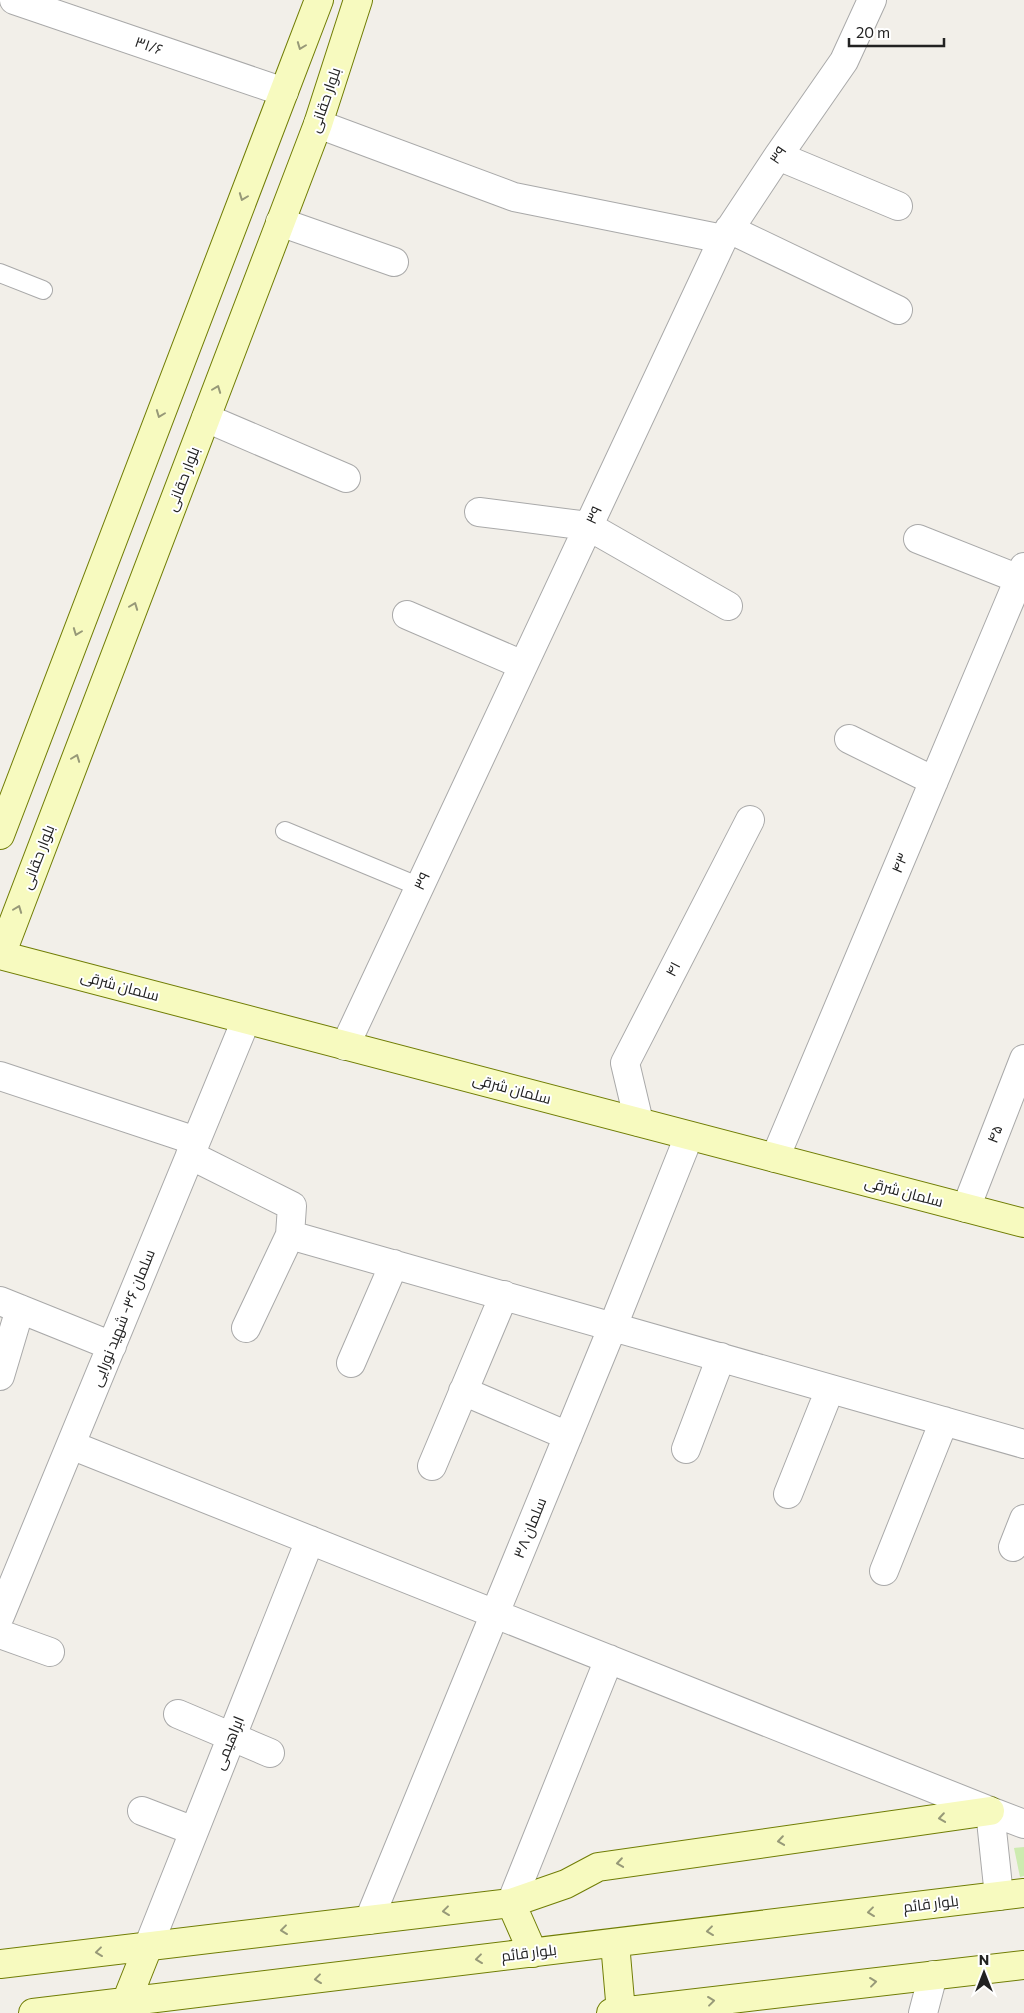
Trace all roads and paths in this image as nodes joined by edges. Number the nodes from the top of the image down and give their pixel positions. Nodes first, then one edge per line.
1 (14, 0) edge
2 (319, 0) edge
3 (358, 0) edge
4 (872, 0) edge
5 (280, 100) junction
6 (318, 124) junction
7 (778, 156) junction
8 (898, 206) dead end
9 (280, 222) junction
10 (726, 234) junction
11 (394, 262) dead end
12 (0, 272) edge
13 (43, 290) dead end
14 (898, 310) dead end
15 (206, 418) junction
16 (346, 478) dead end
17 (479, 512) dead end
18 (588, 526) junction
19 (918, 539) dead end
20 (1019, 588) edge
21 (728, 606) dead end
22 (407, 615) dead end
23 (524, 665) junction
24 (849, 739) dead end
25 (934, 781) junction
26 (750, 820) dead end
27 (285, 831) dead end
28 (0, 835) edge
29 (420, 887) junction
30 (0, 955) edge
31 (246, 1020) junction
32 (345, 1046) junction
33 (1024, 1059) edge
34 (0, 1076) edge
35 (639, 1122) junction
36 (689, 1136) junction
37 (193, 1148) junction
38 (775, 1158) junction
39 (966, 1208) junction
40 (1024, 1223) edge
41 (290, 1235) junction
42 (394, 1264) junction
43 (504, 1295) junction
44 (10, 1305) edge
45 (613, 1326) junction
46 (246, 1328) dead end
47 (112, 1346) junction
48 (722, 1357) junction
49 (351, 1363) dead end
50 (0, 1376) edge
51 (830, 1388) junction
52 (463, 1391) junction
53 (944, 1421) junction
54 (568, 1436) junction
55 (1024, 1444) edge
56 (71, 1445) junction
57 (686, 1449) dead end
58 (432, 1466) dead end
59 (788, 1494) dead end
60 (1024, 1519) edge
61 (310, 1540) junction
62 (1013, 1548) dead end
63 (884, 1571) dead end
64 (495, 1614) junction
65 (1, 1616) edge
66 (50, 1652) dead end
67 (609, 1659) junction
68 (178, 1714) dead end
69 (232, 1737) junction
70 (270, 1753) dead end
71 (142, 1811) dead end
72 (990, 1811) junction
73 (1024, 1824) edge
74 (194, 1831) junction
75 (1012, 1895) edge
76 (511, 1903) junction
77 (368, 1920) junction
78 (615, 1943) junction
79 (148, 1947) junction
80 (533, 1953) junction
81 (0, 1964) edge
82 (1024, 1965) edge
83 (932, 1975) junction
84 (126, 2002) junction
85 (616, 2012) edge
86 (33, 2013) edge
87 (923, 2013) edge

1 - 5 street, ۳۱/۶
2 -> 5 street
3 - 6 street, بلوار حقانی
4 - 7 street, ۳۹
5 - 6 street
5 -> 28 street
6 - 9 street, بلوار حقانی
6 - 10 street
7 - 8 street
7 - 10 street, ۳۹
9 - 11 street
15 -> 9 street, بلوار حقانی
10 - 14 street
10 - 18 street, ۳۹
12 - 13 lane
15 - 16 street
30 -> 15 street, بلوار حقانی
17 - 18 street
18 - 21 street
18 - 23 street, ۳۹
19 - 20 street
20 - 25 street, ۴۳
22 - 23 street
23 - 29 street, ۳۹
24 - 25 street
25 - 38 street, ۴۳
26 - 35 street, ۴۱
27 - 29 lane
29 - 32 street, ۳۹
30 - 31 street, سلمان شرقی
31 - 32 street, سلمان شرقی
31 - 37 street, سلمان ۳۶- شهید نورایی
32 - 35 street, سلمان شرقی
33 - 39 street, ۴۵
34 - 37 street
35 - 36 street, سلمان شرقی
36 - 38 street, سلمان شرقی
36 - 45 street, سلمان ۳۸
37 - 41 street
37 - 47 street, سلمان ۳۶- شهید نورایی
38 - 39 street, سلمان شرقی
39 - 40 street, سلمان شرقی
41 - 42 street
41 - 46 street
42 - 43 street
42 - 49 street
43 - 45 street
43 - 52 street
44 - 47 street
44 - 50 street
45 - 48 street
45 - 54 street, سلمان ۳۸
47 - 56 street, سلمان ۳۶- شهید نورایی
48 - 51 street
48 - 57 street
51 - 53 street
51 - 59 street
52 - 54 street
52 - 58 street
53 - 55 street
53 - 63 street
54 - 64 street, سلمان ۳۸
56 - 61 street
56 - 65 street, سلمان ۳۶- شهید نورایی
60 - 62 street
61 - 64 street
61 - 69 street, ابراهیمی
64 - 67 street
64 - 77 street, سلمان ۳۸
65 - 66 street
67 - 72 street
67 - 76 street
68 - 69 street
69 - 70 street
69 - 74 street, ابراهیمی
71 - 74 street
72 - 73 street
72 - 75 street
72 -> 76 street
74 - 79 street, ابراهیمی
75 -> 78 street, بلوار قائم
76 -> 77 street
76 - 80 street
77 -> 79 street
78 - 80 street, بلوار قائم
78 - 85 street
79 -> 81 street
79 - 84 street
80 -> 84 street, بلوار قائم
82 - 83 street
85 -> 83 street
83 - 87 street
84 - 86 street, بلوار قائم

